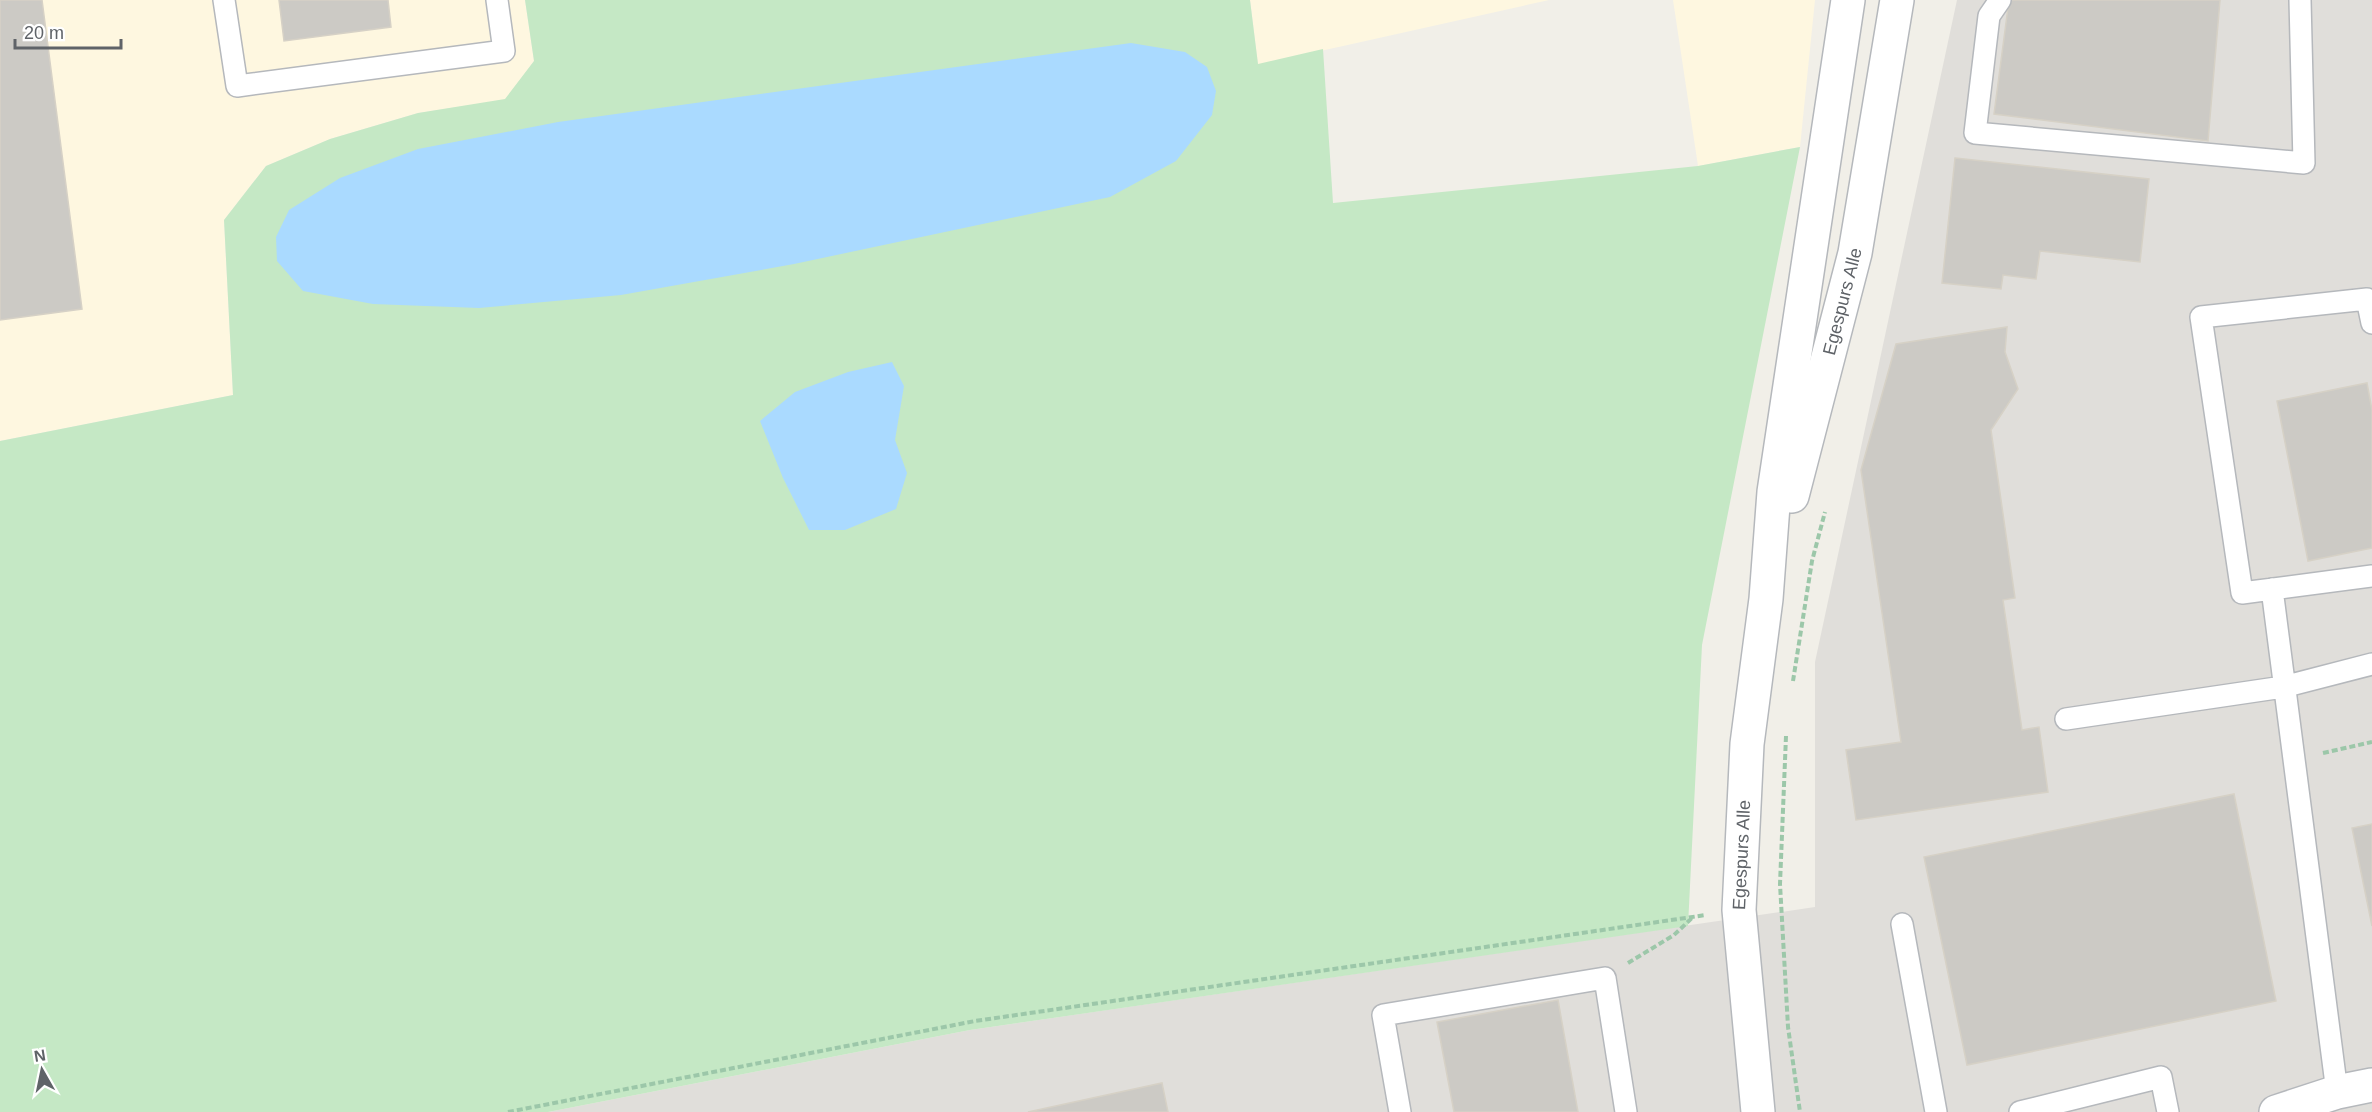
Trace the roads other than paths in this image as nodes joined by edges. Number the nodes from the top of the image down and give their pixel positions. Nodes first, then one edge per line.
1 (224, 0) edge
2 (497, 0) edge
3 (1848, 0) edge
4 (1897, 0) edge
5 (2000, 0) edge
6 (2300, 0) edge
7 (2372, 323) edge
8 (2372, 576) edge
9 (2272, 589) junction
10 (1766, 599) junction
11 (2372, 664) edge
12 (2283, 687) junction
13 (2066, 719) dead end
14 (1902, 924) dead end
15 (2372, 1085) edge
16 (2337, 1092) junction
17 (2296, 1109) edge
18 (1400, 1112) edge
19 (1626, 1112) edge
20 (1758, 1112) edge
21 (1936, 1112) edge
22 (2020, 1112) edge
23 (2168, 1112) edge

1 - 2 lane
3 - 10 street, Egespurs Alle
4 - 10 street, Egespurs Alle
5 - 6 lane
7 - 9 lane
8 - 9 lane
9 - 12 lane
10 - 20 street, Egespurs Alle
11 - 12 lane
12 - 13 lane
12 - 16 lane
14 - 21 lane
15 - 16 street
16 - 17 street
18 - 19 lane
22 - 23 lane

